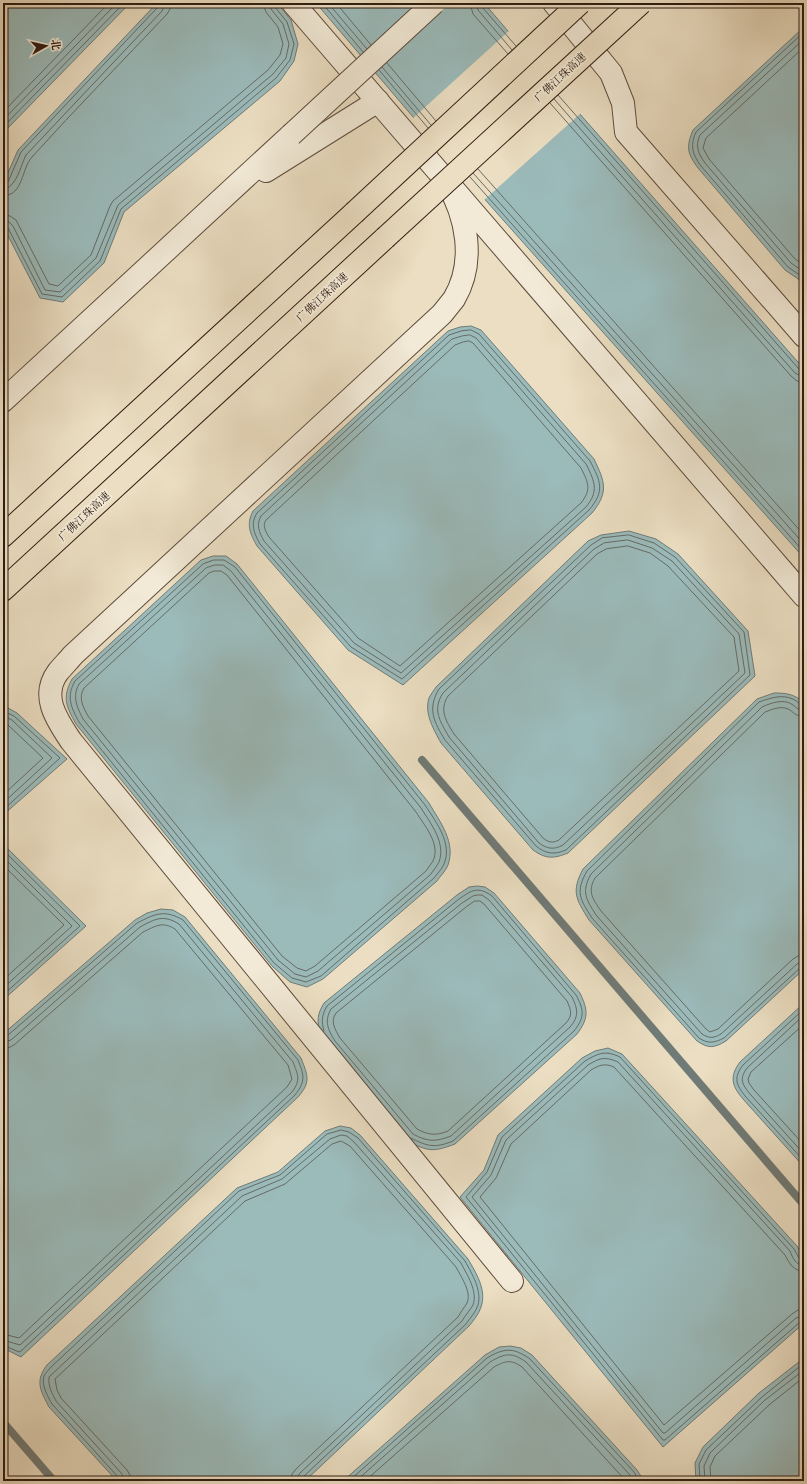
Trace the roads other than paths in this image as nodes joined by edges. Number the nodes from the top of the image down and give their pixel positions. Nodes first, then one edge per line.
1 (293, 3) edge
2 (434, 3) edge
3 (554, 3) edge
4 (580, 3) edge
5 (641, 3) edge
6 (378, 101) junction
7 (446, 181) junction
8 (221, 200) junction
9 (804, 336) edge
10 (3, 401) edge
11 (3, 536) edge
12 (3, 590) edge
13 (804, 596) edge
14 (512, 1282) dead end

1 - 6 street
2 - 8 street, bridge
3 - 9 street
4 - 11 highway, bridge
5 - 12 highway, 广佛江珠高速, bridge
6 - 7 street
6 - 8 street
7 - 13 street
7 - 14 street
8 - 10 street

